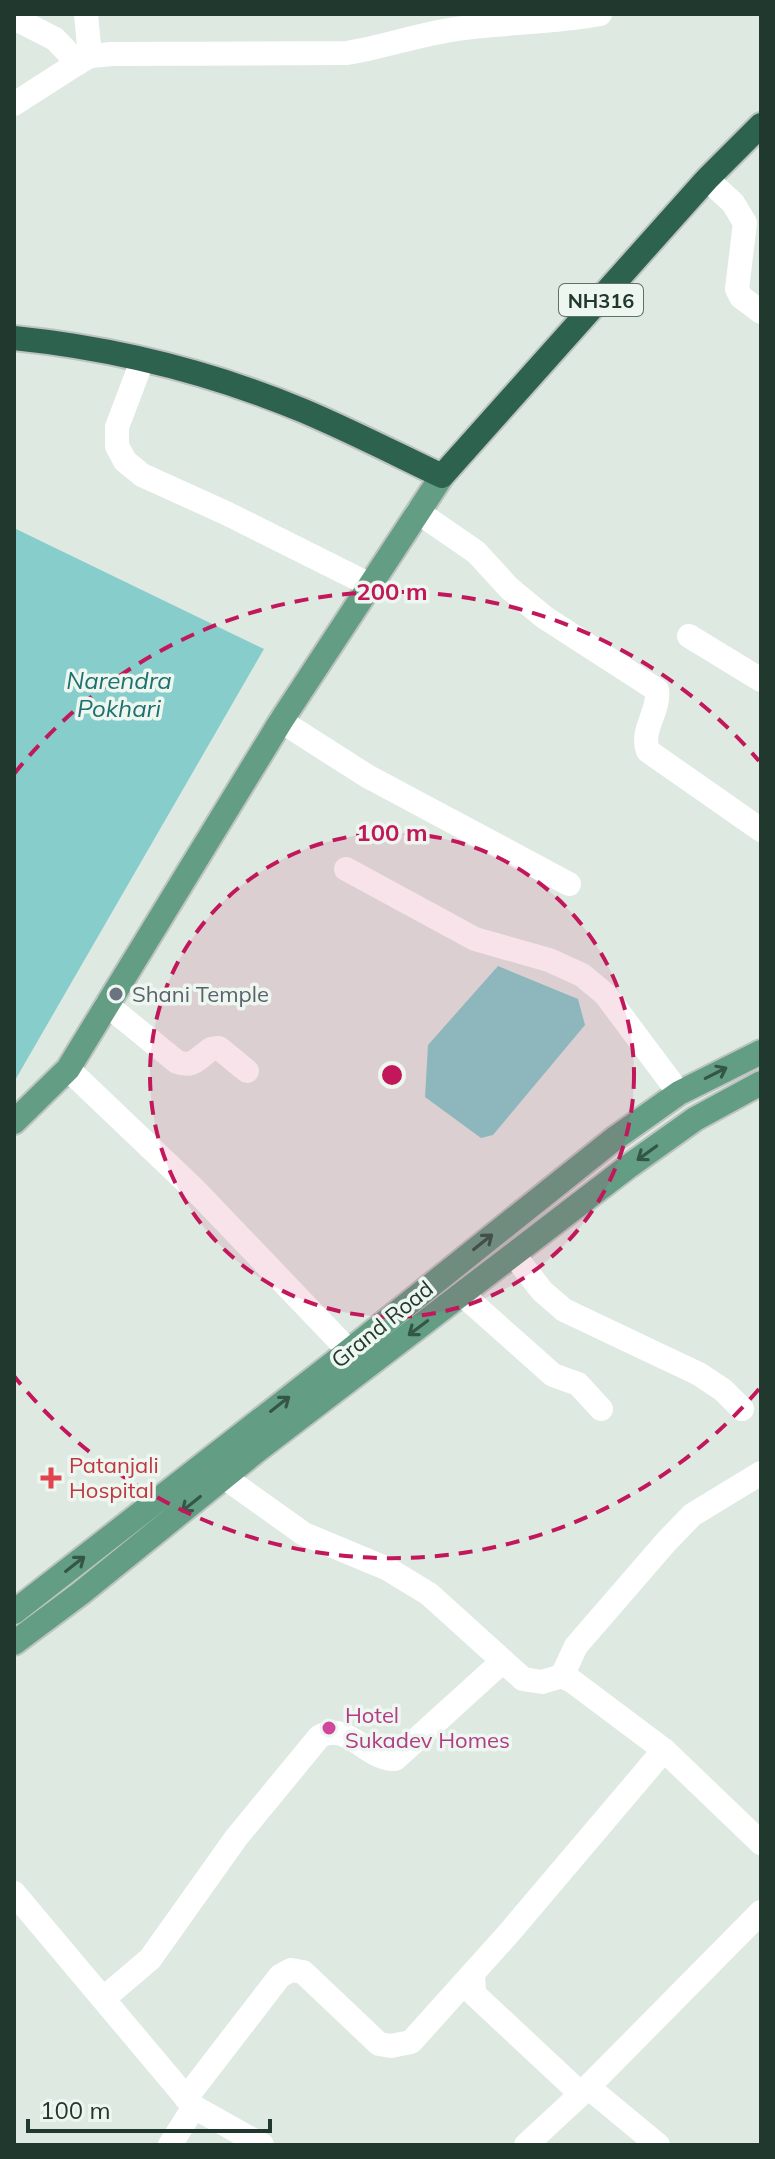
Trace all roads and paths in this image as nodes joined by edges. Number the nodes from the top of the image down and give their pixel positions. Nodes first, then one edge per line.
1 (86, 14) edge
2 (408, 14) edge
3 (600, 14) edge
4 (14, 18) edge
5 (406, 40) junction
6 (84, 60) junction
7 (14, 104) edge
8 (761, 125) edge
9 (707, 179) junction
10 (761, 312) edge
11 (14, 338) edge
12 (142, 361) junction
13 (442, 476) junction
14 (418, 512) junction
15 (370, 585) junction
16 (689, 636) dead end
17 (761, 680) edge
18 (281, 721) junction
19 (761, 830) edge
20 (346, 869) dead end
21 (569, 884) dead end
22 (107, 1005) junction
23 (761, 1052) edge
24 (68, 1069) junction
25 (247, 1071) dead end
26 (761, 1083) edge
27 (679, 1093) junction
28 (14, 1122) edge
29 (514, 1255) junction
30 (462, 1294) junction
31 (349, 1351) junction
32 (601, 1409) dead end
33 (742, 1409) dead end
34 (761, 1473) edge
35 (224, 1477) junction
36 (14, 1612) edge
37 (14, 1643) edge
38 (503, 1661) junction
39 (562, 1676) junction
40 (664, 1750) junction
41 (761, 1843) edge
42 (18, 1904) edge
43 (761, 1912) edge
44 (473, 1973) junction
45 (104, 1998) junction
46 (584, 2090) junction
47 (190, 2102) junction
48 (170, 2145) edge
49 (262, 2145) edge
50 (526, 2145) edge
51 (658, 2145) edge

1 - 6 street
2 - 5 street
3 - 5 street
4 - 6 street
5 - 6 street
6 - 7 street
8 - 9 highway, NH316
9 - 10 street
9 - 13 highway, NH316
11 - 12 highway
12 - 13 highway
12 - 15 street
13 - 14 main road
14 - 15 main road
14 - 19 street
15 - 18 main road
16 - 17 street
18 - 21 street
18 - 22 main road
20 - 27 street
22 - 24 main road
22 - 25 street
27 -> 23 main road, Grand Road
24 - 28 main road
24 - 31 street
26 -> 29 main road, Grand Road
31 -> 27 main road, Grand Road
29 - 30 main road, Grand Road
29 - 33 street
30 - 32 street
30 -> 35 main road, Grand Road
36 -> 31 main road, Grand Road
34 - 39 street
35 -> 37 main road, Grand Road
35 - 38 street
38 - 39 street
38 - 45 street
39 - 40 street
40 - 41 street
40 - 44 street
42 - 45 street
43 - 46 street
44 - 46 street
44 - 47 street
45 - 47 street
46 - 50 street
46 - 51 street
47 - 48 street
47 - 49 street

